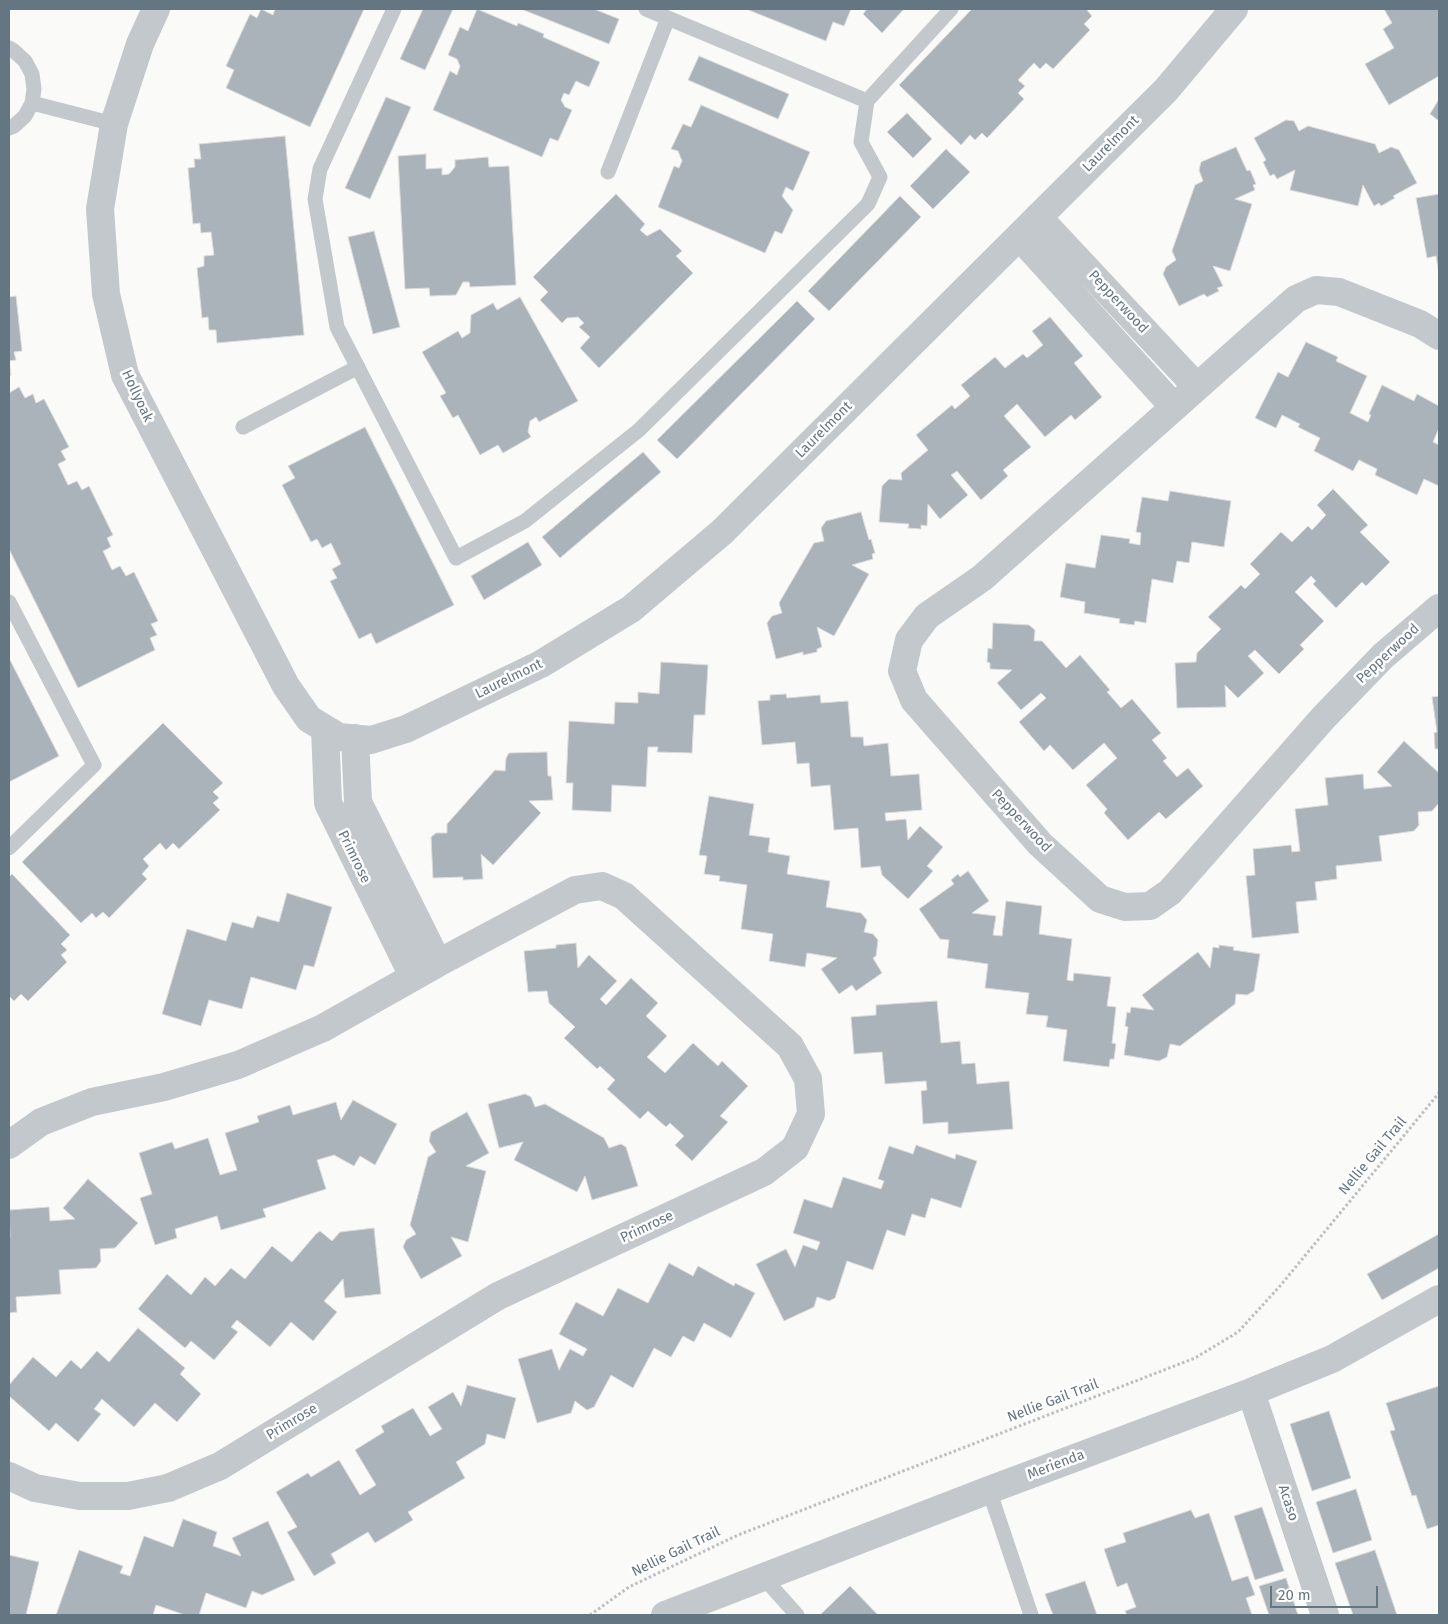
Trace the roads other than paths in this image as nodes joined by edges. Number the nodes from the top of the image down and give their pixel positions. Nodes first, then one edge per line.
1 (156, 9) edge
2 (394, 9) edge
3 (646, 9) edge
4 (951, 9) edge
5 (1234, 9) edge
6 (668, 18) junction
7 (9, 48) edge
8 (867, 101) junction
9 (32, 103) junction
10 (114, 124) junction
11 (9, 128) edge
12 (608, 172) dead end
13 (1038, 217) junction
14 (1019, 236) junction
15 (1439, 336) edge
16 (358, 367) junction
17 (1197, 388) junction
18 (1174, 407) junction
19 (243, 427) dead end
20 (9, 602) edge
21 (1439, 608) edge
22 (340, 735) junction
23 (9, 848) edge
24 (438, 963) junction
25 (413, 976) junction
26 (9, 1145) edge
27 (1439, 1299) edge
28 (1250, 1392) junction
29 (9, 1476) edge
30 (989, 1490) junction
31 (763, 1577) junction
32 (665, 1615) edge
33 (797, 1615) edge
34 (1030, 1615) edge
35 (1325, 1615) edge

1 - 10 street, Hollyoak
2 - 16 lane
3 - 6 lane
4 - 8 lane
5 - 13 street, Laurelmont
6 - 8 lane
6 - 12 lane
7 - 9 lane
8 - 16 lane
9 - 10 lane
9 - 11 lane
10 - 22 street, Hollyoak
13 - 14 street, Laurelmont
13 - 17 street, Pepperwood
14 - 18 street, Pepperwood
14 - 22 street, Laurelmont
15 - 17 street, Pepperwood
16 - 19 lane
17 - 18 street, Pepperwood
18 - 21 street, Pepperwood
20 - 23 lane
22 - 24 street, Primrose
22 - 25 street, Primrose
24 - 25 street, Primrose
24 - 29 street, Primrose
25 - 26 street, Primrose
27 - 28 street, Merienda
28 - 30 street, Merienda
28 - 35 street, Acaso
30 - 31 street, Merienda
30 - 34 lane
31 - 32 street, Merienda
31 - 33 lane

